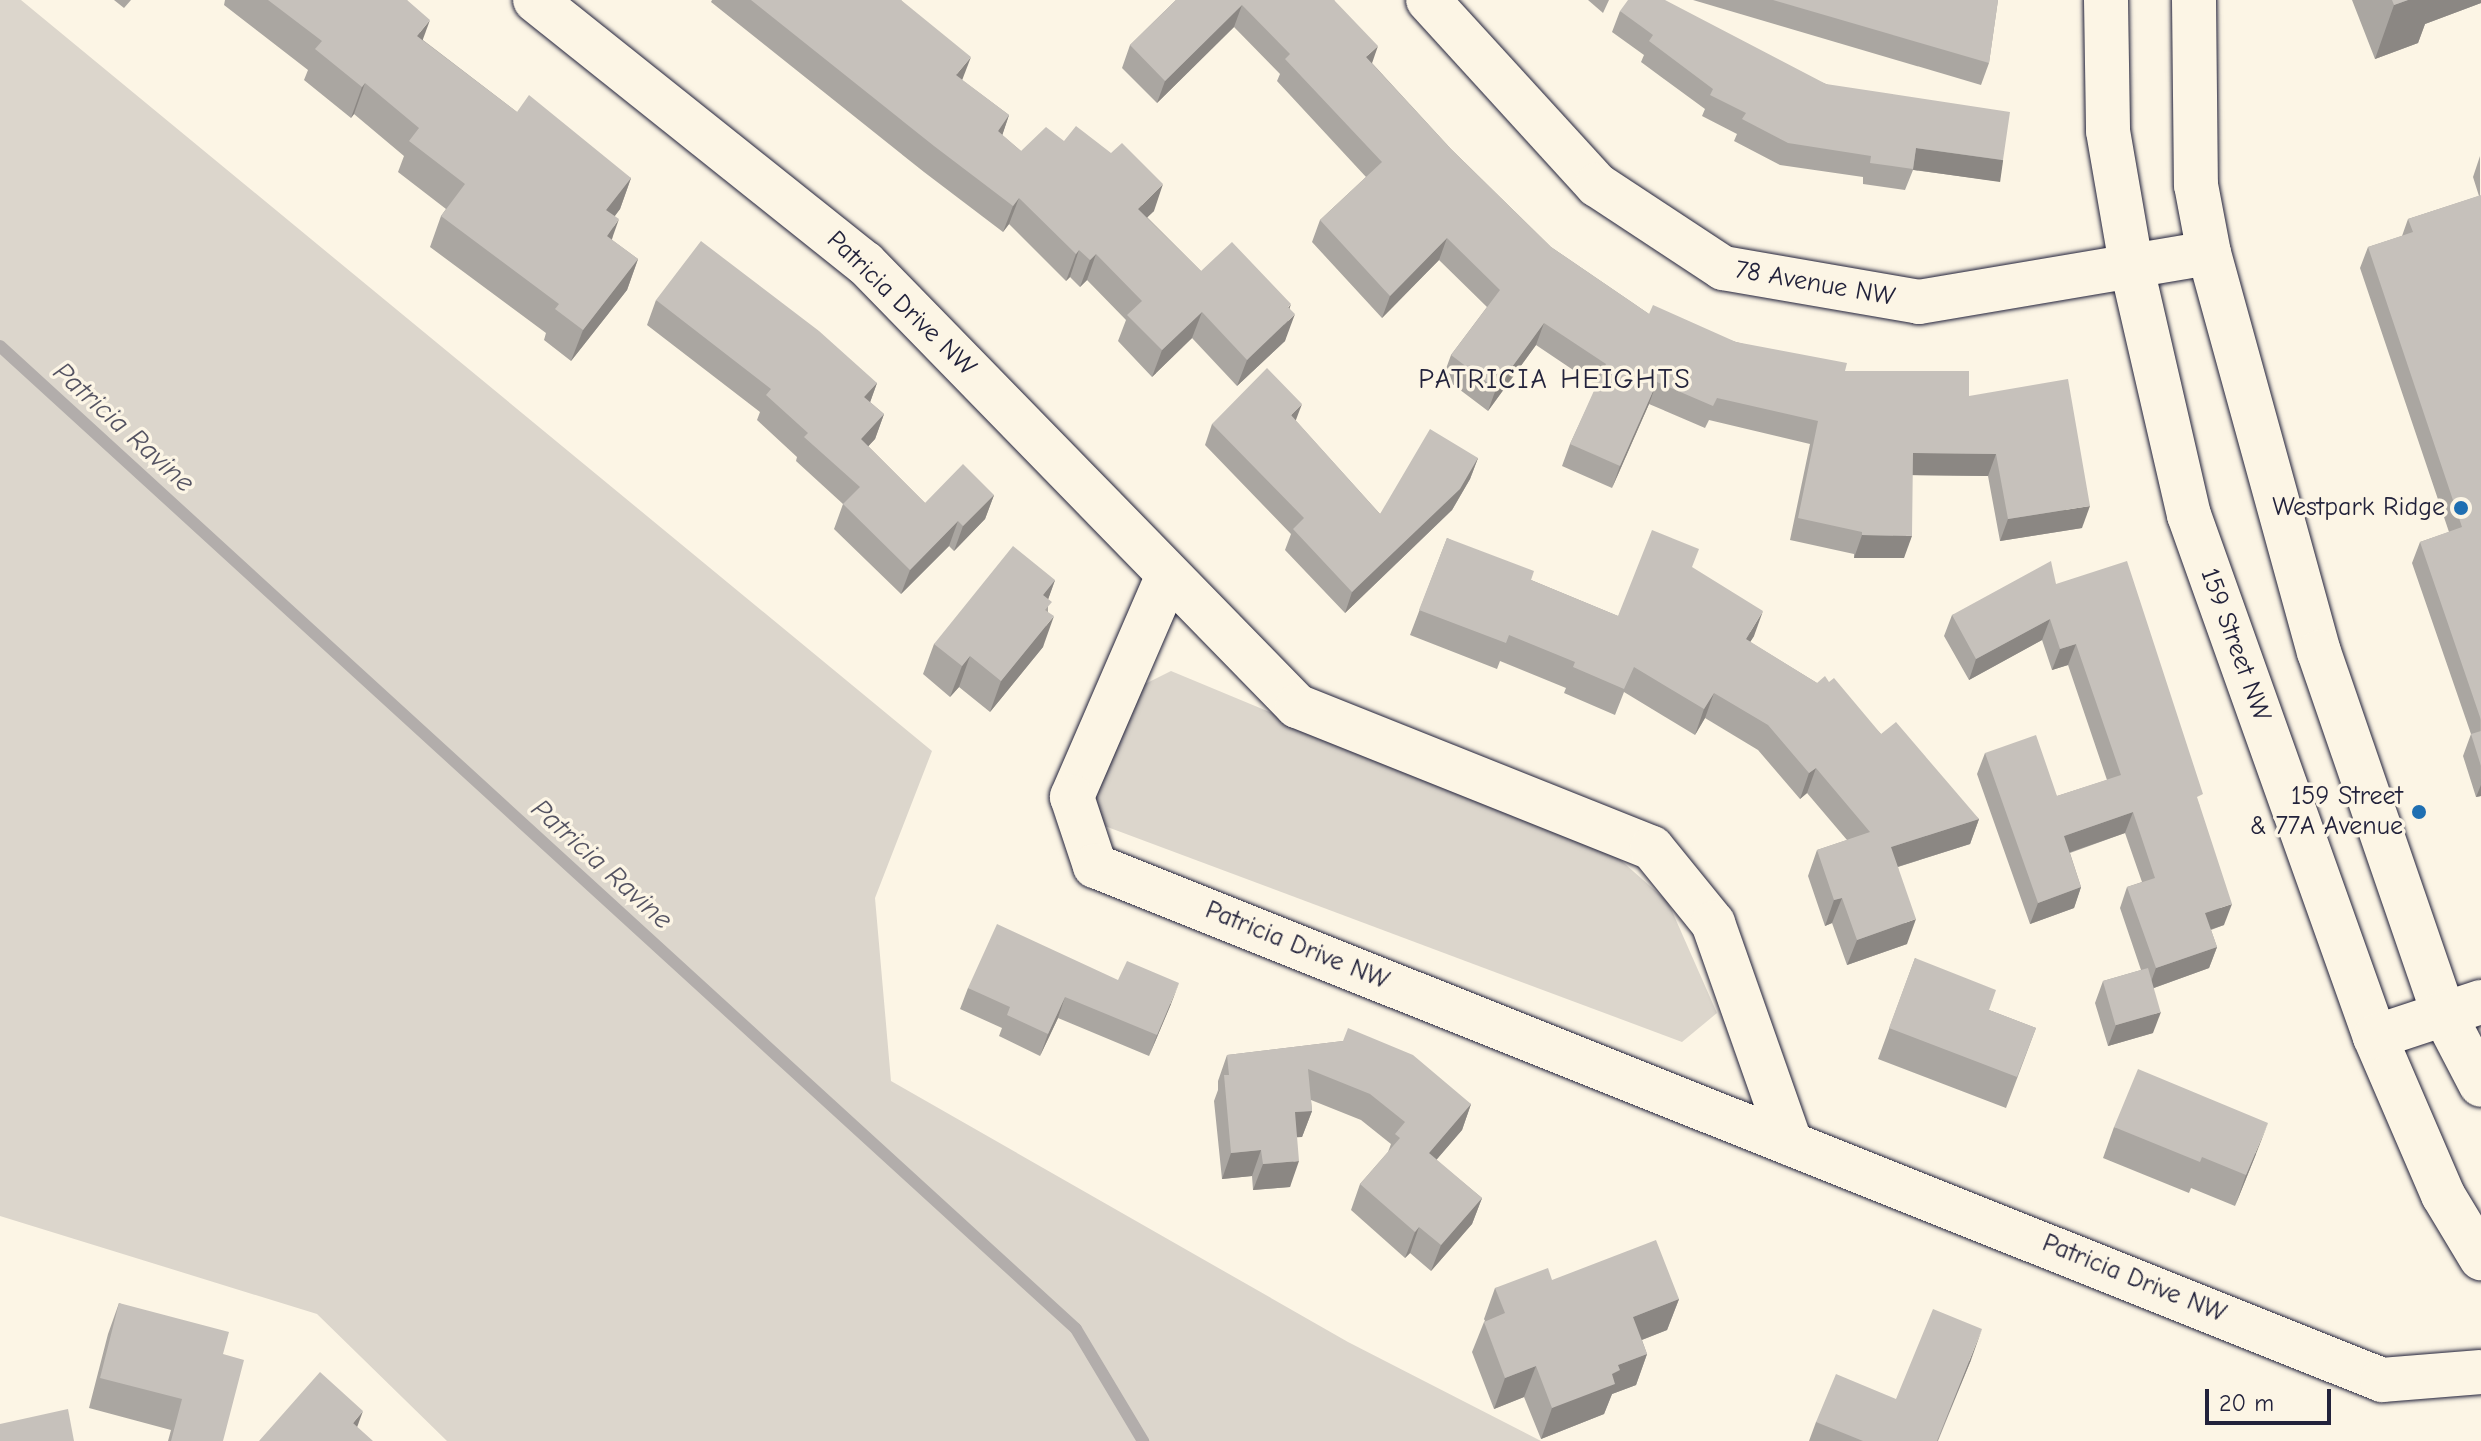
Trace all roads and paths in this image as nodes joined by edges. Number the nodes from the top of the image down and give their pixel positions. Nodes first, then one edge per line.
1 (535, 0) edge
2 (1428, 0) edge
3 (2106, 0) edge
4 (2194, 0) edge
5 (2209, 253) junction
6 (2131, 264) junction
7 (1168, 575) junction
8 (2462, 1007) edge
9 (2375, 1037) junction
10 (2481, 1085) edge
11 (1791, 1144) junction
12 (2481, 1258) edge
13 (2481, 1372) edge

1 - 7 street, Patricia Drive NW
2 - 6 street, 78 Avenue NW
3 - 6 street, 159 Street NW
4 - 5 street
5 - 6 street, 78 Avenue NW
5 - 8 street
6 - 9 street, 159 Street NW
7 - 11 street, Patricia Drive NW
7 - 11 street, Patricia Drive NW
8 - 9 street
8 - 10 street
9 - 12 street, 159 Street NW
11 - 13 street, Patricia Drive NW

